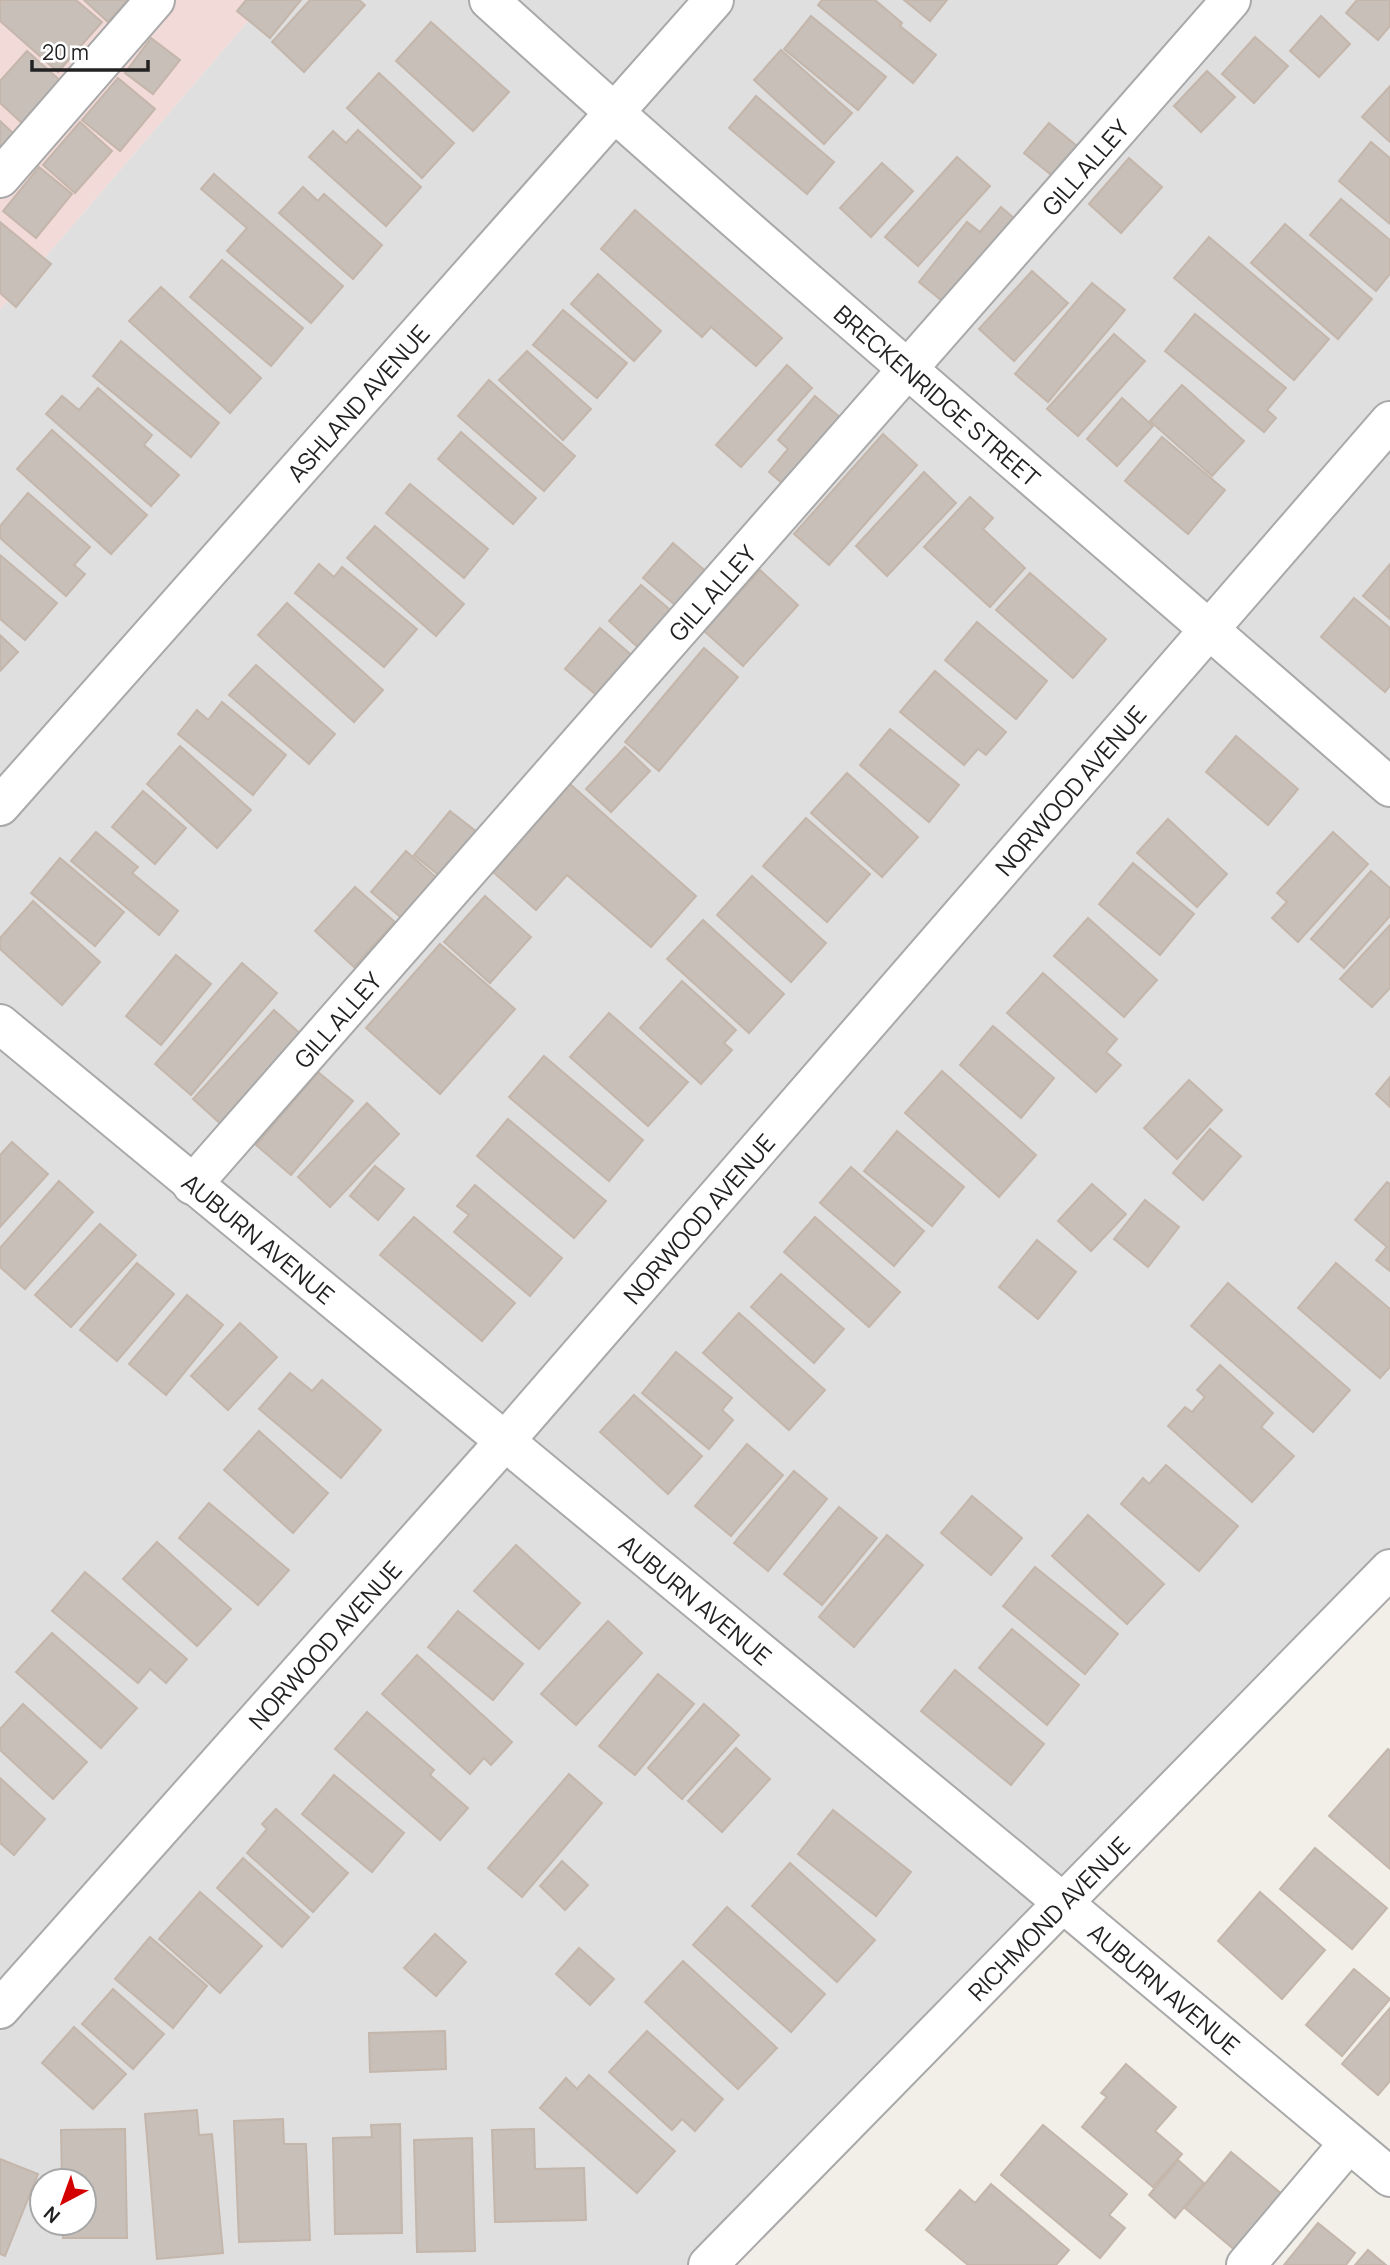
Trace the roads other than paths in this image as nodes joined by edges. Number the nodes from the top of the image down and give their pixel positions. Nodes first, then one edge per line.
1 (155, 0) edge
2 (489, 0) edge
3 (714, 0) edge
4 (1231, 0) edge
5 (615, 114) junction
6 (0, 178) edge
7 (908, 370) junction
8 (1390, 421) edge
9 (1209, 628) junction
10 (1390, 787) edge
11 (0, 806) edge
12 (0, 1024) edge
13 (192, 1185) junction
14 (505, 1441) junction
15 (1384, 1586) edge
16 (1062, 1902) junction
17 (0, 2009) edge
18 (1349, 2143) junction
19 (1390, 2177) edge
20 (708, 2265) edge
21 (1246, 2265) edge

1 - 6 street
2 - 5 street, BRECKENRIDGE STREET
3 - 5 street, ASHLAND AVENUE
4 - 7 street, GILL ALLEY
5 - 7 street, BRECKENRIDGE STREET
5 - 11 street, ASHLAND AVENUE
7 - 9 street, BRECKENRIDGE STREET
7 - 13 street, GILL ALLEY
8 - 9 street, NORWOOD AVENUE
9 - 10 street, BRECKENRIDGE STREET
9 - 14 street, NORWOOD AVENUE
12 - 13 street, AUBURN AVENUE
13 - 14 street, AUBURN AVENUE
14 - 16 street, AUBURN AVENUE
14 - 17 street, NORWOOD AVENUE
15 - 16 street, RICHMOND AVENUE
16 - 18 street, AUBURN AVENUE
16 - 20 street, RICHMOND AVENUE
18 - 19 street, AUBURN AVENUE
18 - 21 street

